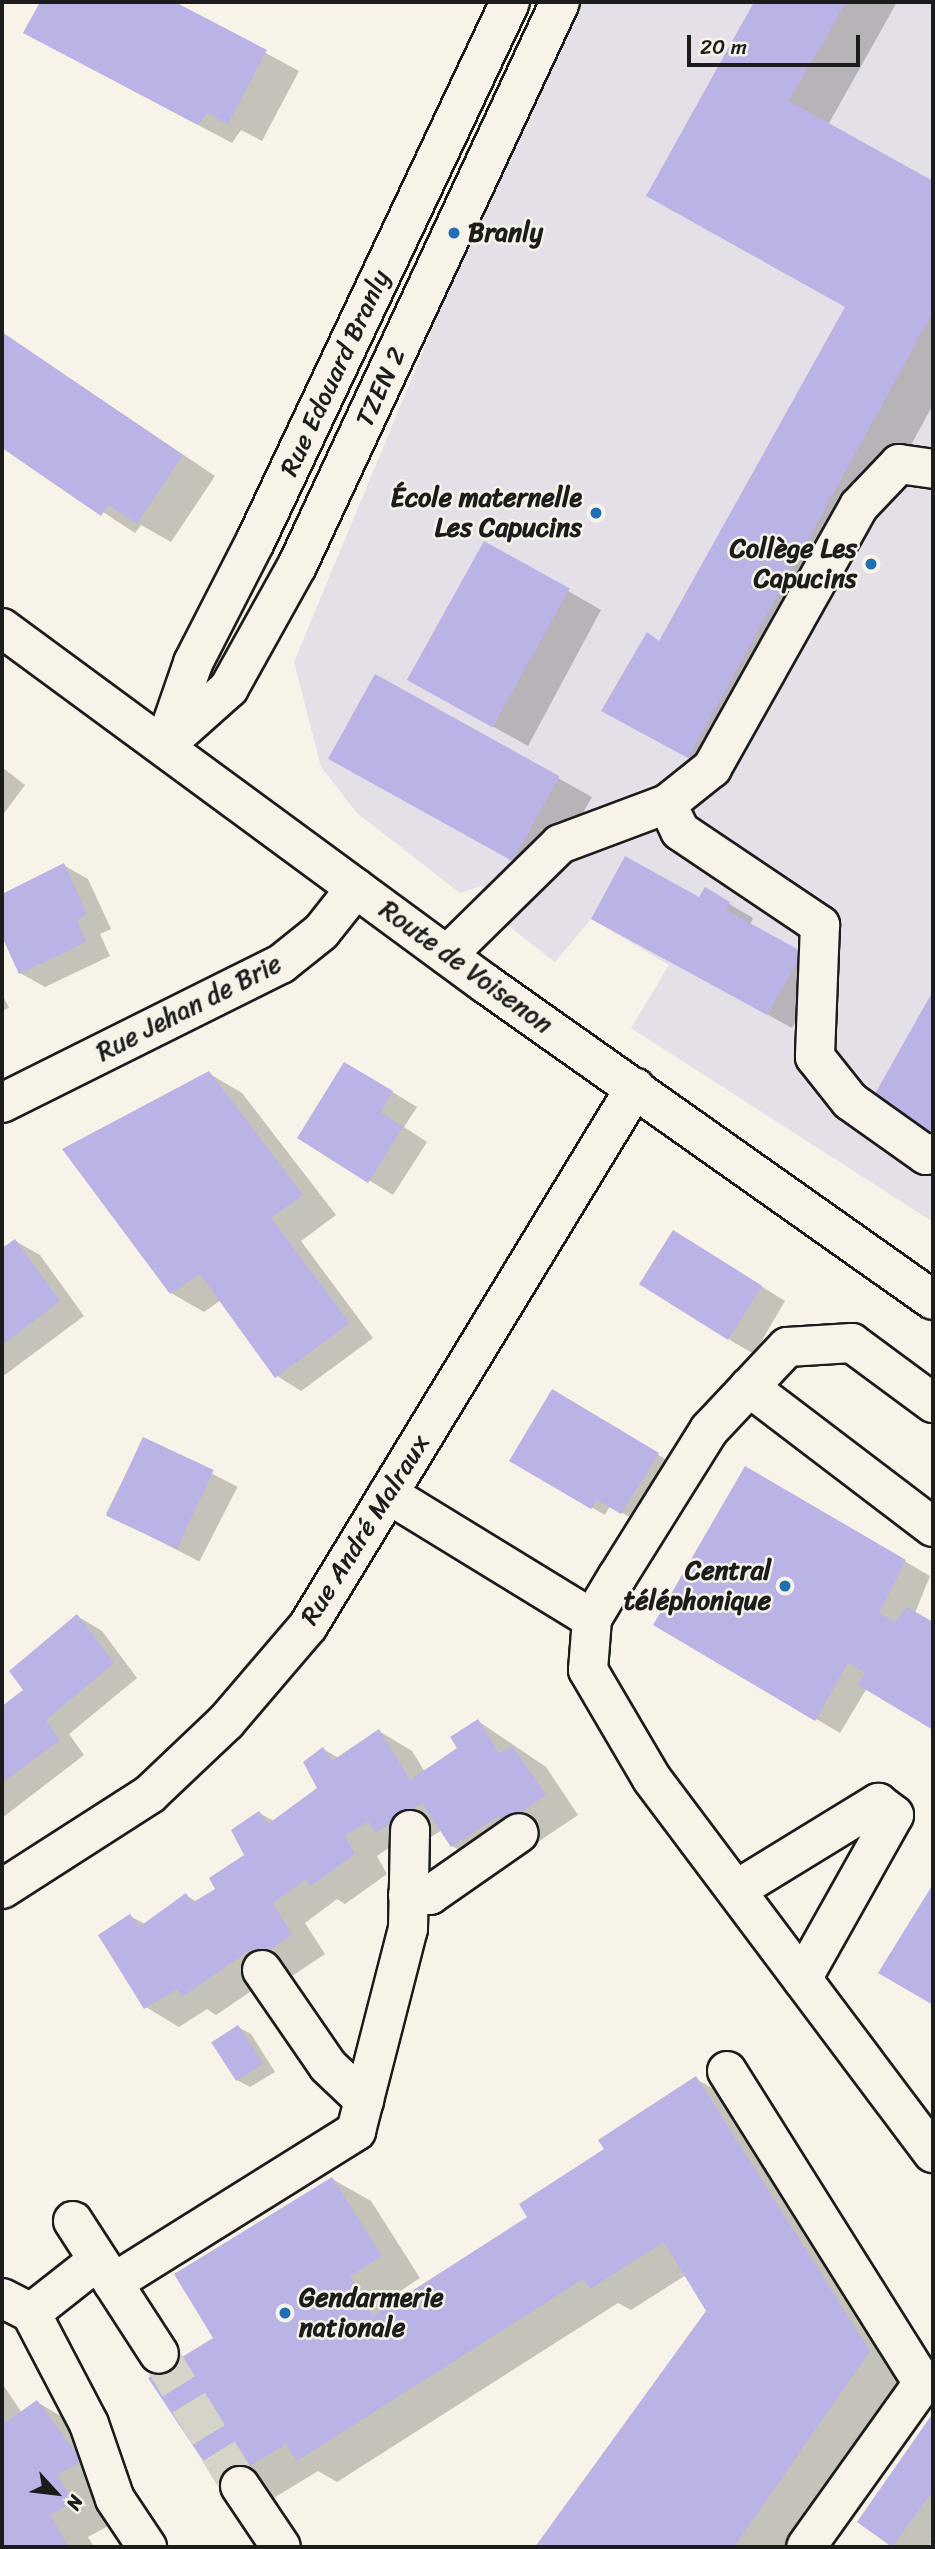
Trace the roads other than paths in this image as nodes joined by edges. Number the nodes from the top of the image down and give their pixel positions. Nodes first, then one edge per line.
1 (510, 2) edge
2 (560, 2) edge
3 (933, 469) edge
4 (2, 628) edge
5 (164, 746) junction
6 (667, 804) junction
7 (356, 888) junction
8 (447, 955) junction
9 (635, 1088) junction
10 (2, 1103) edge
11 (933, 1153) edge
12 (933, 1300) edge
13 (749, 1387) junction
14 (933, 1403) edge
15 (388, 1493) junction
16 (933, 1527) edge
17 (592, 1619) junction
18 (410, 1830) dead end
19 (519, 1833) dead end
20 (2, 1889) edge
21 (736, 1891) junction
22 (408, 1895) junction
23 (261, 1970) dead end
24 (802, 1979) junction
25 (727, 2071) dead end
26 (364, 2100) junction
27 (933, 2153) edge
28 (73, 2221) dead end
29 (105, 2272) junction
30 (16, 2305) edge
31 (159, 2354) tunnel mouth
32 (240, 2486) tunnel mouth
33 (147, 2547) edge
34 (281, 2547) edge
35 (806, 2547) edge

1 - 5 street, Rue Edouard Branly
2 - 5 street, TZEN 2
3 - 6 street
4 - 5 street, Route de Voisenon
5 - 7 street, Route de Voisenon
6 - 8 street
6 - 11 street
7 - 8 street, Route de Voisenon
7 - 10 street, Rue Jehan de Brie
8 - 9 street, Route de Voisenon
9 - 12 street, Route de Voisenon
9 - 15 street, Rue André Malraux
13 - 14 street
13 - 16 street
13 - 17 street
15 - 17 street
15 - 20 street, Rue André Malraux
17 - 21 street
18 - 22 street
19 - 22 street
21 - 24 street
21 - 24 street
22 - 26 street
23 - 26 street
24 - 27 street
25 - 35 street
26 - 29 street
28 - 29 street
29 - 30 street
29 - 31 street
30 - 33 street
32 - 34 street

